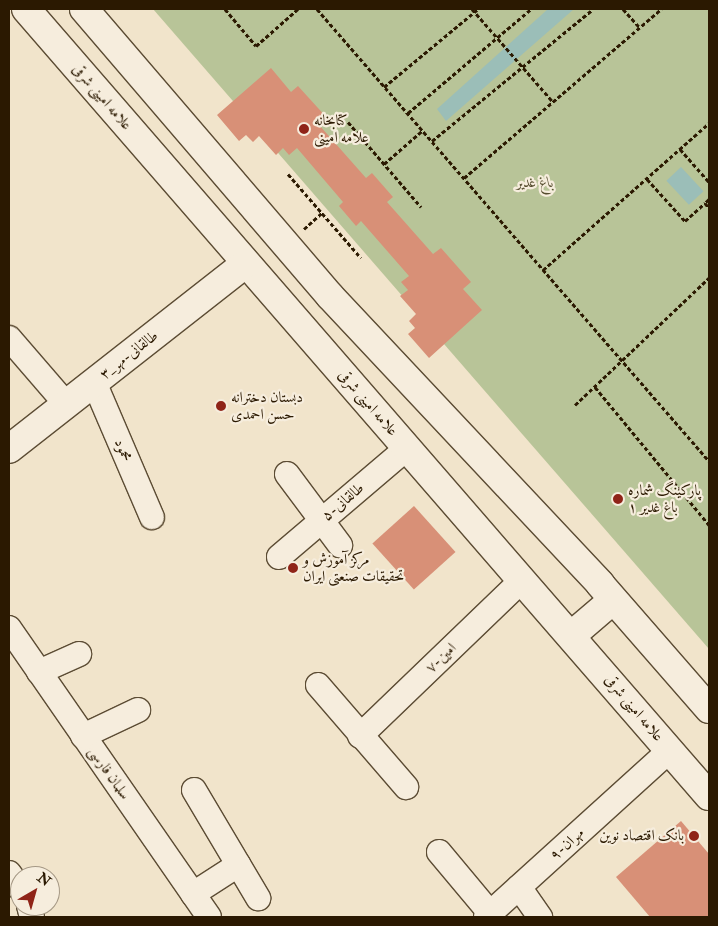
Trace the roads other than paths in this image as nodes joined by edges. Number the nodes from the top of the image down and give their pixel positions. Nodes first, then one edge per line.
1 (26, 9) edge
2 (84, 9) edge
3 (246, 263) junction
4 (9, 338) edge
5 (94, 382) junction
6 (66, 404) junction
7 (407, 448) junction
8 (10, 449) edge
9 (287, 474) dead end
10 (152, 518) dead end
11 (321, 521) junction
12 (340, 545) dead end
13 (279, 557) dead end
14 (522, 580) junction
15 (613, 600) junction
16 (9, 628) edge
17 (572, 635) junction
18 (79, 654) dead end
19 (39, 672) junction
20 (318, 685) dead end
21 (709, 708) edge
22 (138, 710) dead end
23 (83, 736) junction
24 (360, 736) junction
25 (670, 750) junction
26 (406, 786) dead end
27 (194, 790) dead end
28 (709, 796) edge
29 (439, 852) dead end
30 (238, 865) junction
31 (519, 887) junction
32 (193, 894) junction
33 (258, 898) dead end
34 (488, 915) edge
35 (209, 917) edge
36 (540, 917) edge

1 - 3 main road, علامه امینی شرقی
2 - 15 main road
3 - 5 main road, ۳_طالقانی-مهر
3 - 7 main road, علامه امینی شرقی
4 - 6 street
5 - 6 main road, ۳_طالقانی-مهر
5 - 10 street, محمود
6 - 8 main road, ۳_طالقانی-مهر
7 - 11 street, ۵-طالقانی
7 - 14 main road, علامه امینی شرقی
9 - 11 street
11 - 12 street
11 - 13 street, ۵-طالقانی
14 - 17 main road, علامه امینی شرقی
14 - 24 street, ۷-امین
15 - 17 main road
15 - 21 main road
16 - 19 street, سلمان فارسی
17 - 25 main road, علامه امینی شرقی
18 - 19 street
19 - 23 street, سلمان فارسی
20 - 24 street
22 - 23 street
23 - 32 street, سلمان فارسی
24 - 26 street
25 - 28 main road, علامه امینی شرقی
25 - 31 street, ۹-مهران
27 - 30 street
29 - 34 street
30 - 32 street
30 - 33 street
31 - 34 street, ۹-مهران
31 - 36 street
32 - 35 street, سلمان فارسی

